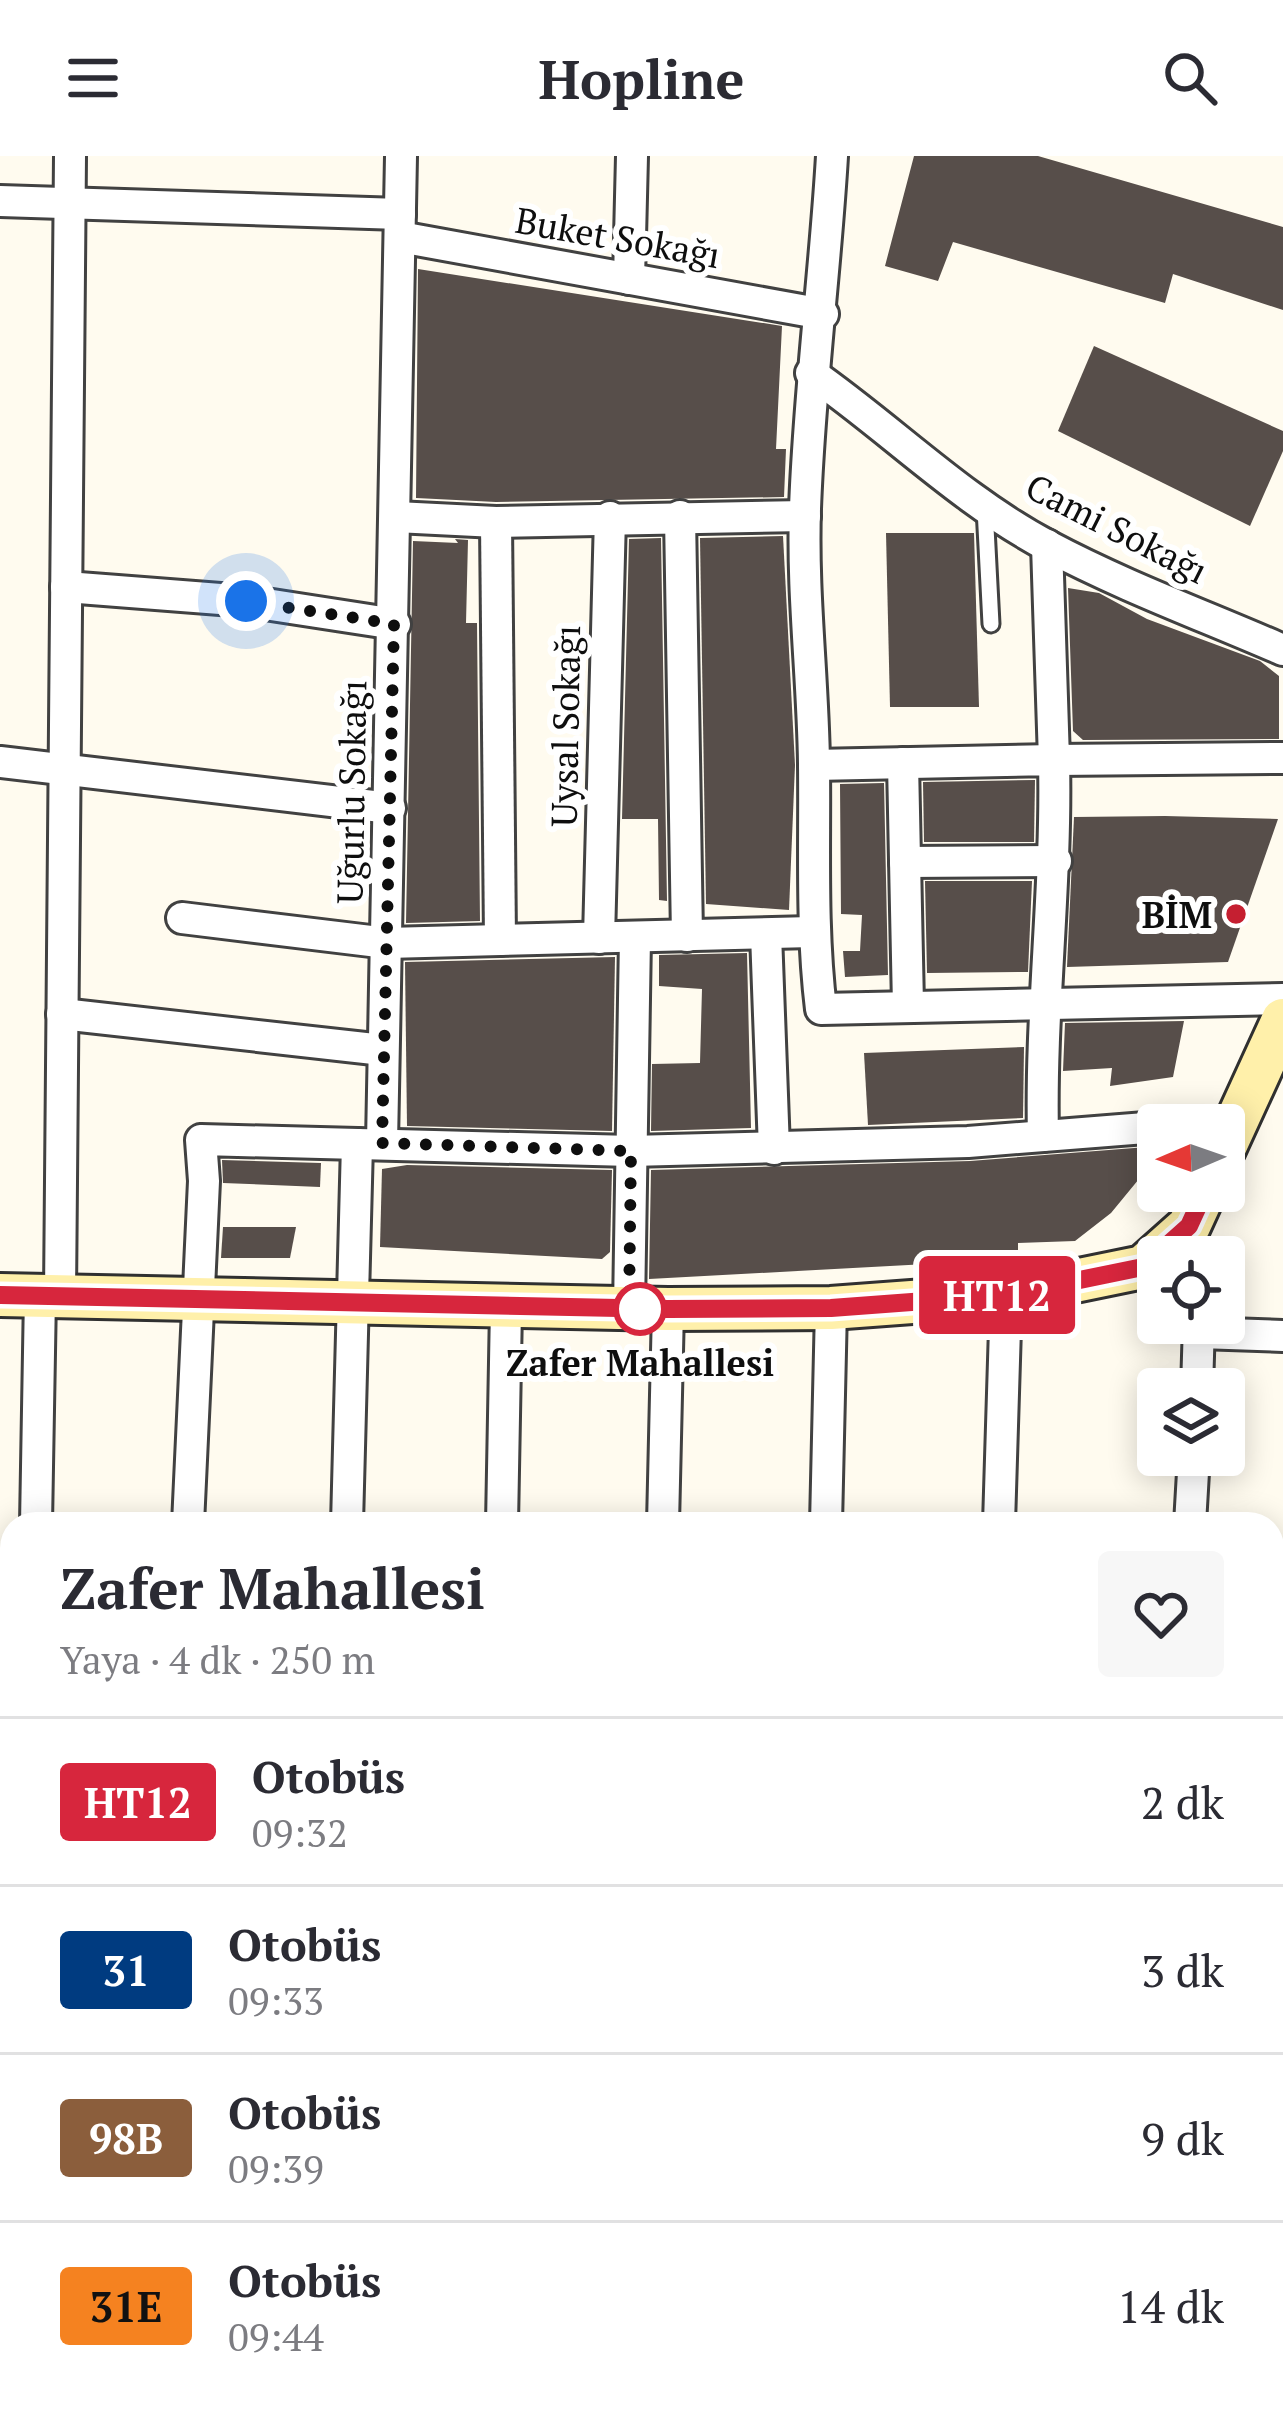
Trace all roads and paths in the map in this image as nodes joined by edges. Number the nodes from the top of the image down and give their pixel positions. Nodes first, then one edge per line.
1 (70, 156) edge
2 (401, 156) edge
3 (632, 156) edge
4 (832, 156) edge
5 (70, 200) junction
6 (0, 201) edge
7 (400, 226) junction
8 (629, 279) junction
9 (823, 314) junction
10 (811, 373) junction
11 (985, 504) junction
12 (680, 516) junction
13 (805, 516) junction
14 (396, 517) junction
15 (610, 517) junction
16 (496, 522) junction
17 (1047, 545) junction
18 (66, 587) junction
19 (394, 624) junction
20 (991, 624) dead end
21 (1283, 650) edge
22 (1283, 758) edge
23 (1054, 760) junction
24 (0, 762) edge
25 (903, 763) junction
26 (814, 765) junction
27 (64, 770) junction
28 (390, 808) junction
29 (905, 862) junction
30 (1056, 862) junction
31 (182, 918) dead end
32 (812, 932) junction
33 (766, 934) junction
34 (687, 936) junction
35 (635, 937) junction
36 (599, 938) junction
37 (500, 940) junction
38 (386, 943) junction
39 (1283, 999) edge
40 (1047, 1004) junction
41 (908, 1006) junction
42 (820, 1009) junction
43 (769, 1012) junction
44 (62, 1014) junction
45 (1283, 1020) edge
46 (383, 1050) junction
47 (1245, 1104) edge
48 (1137, 1129) edge
49 (1043, 1136) junction
50 (369, 1143) junction
51 (774, 1149) junction
52 (631, 1151) junction
53 (1196, 1225) edge
54 (33, 1295) edge
55 (1006, 1295) junction
56 (196, 1297) junction
57 (355, 1304) junction
58 (506, 1308) junction
59 (831, 1308) junction
60 (648, 1309) junction
61 (1245, 1332) edge
62 (1283, 1336) edge
63 (1193, 1476) edge
64 (36, 1512) edge
65 (188, 1512) edge
66 (347, 1512) edge
67 (502, 1512) edge
68 (662, 1512) edge
69 (826, 1512) edge
70 (999, 1512) edge
71 (1191, 1512) edge

1 - 5 street
2 - 7 street, Uğurlu Sokağı
3 - 8 street
4 - 9 street
5 - 6 street, Buket Sokağı
5 - 7 street, Buket Sokağı
5 - 18 street
7 - 8 street, Buket Sokağı
7 - 14 street, Uğurlu Sokağı
8 - 9 street, Buket Sokağı
9 - 10 street
10 - 11 street, Cami Sokağı
10 - 13 street
11 - 17 street, Cami Sokağı
11 - 20 lane
12 - 13 street
12 - 15 street
12 - 34 street
13 - 26 street
14 - 16 street
14 - 19 street, Uğurlu Sokağı
15 - 16 street
15 - 36 street, Uysal Sokağı
16 - 37 street
17 - 21 street, Cami Sokağı
17 - 23 street
18 - 19 street
18 - 27 street
19 - 28 street, Uğurlu Sokağı
22 - 23 street
23 - 25 street
23 - 30 street
24 - 27 street
25 - 26 street
25 - 29 street
26 - 32 street
27 - 28 street
27 - 44 street
28 - 38 street, Uğurlu Sokağı
29 - 30 street
29 - 41 street
30 - 40 street
31 - 38 street
32 - 33 street
32 - 42 street
33 - 34 street
33 - 43 street
34 - 35 street
35 - 36 street
35 - 52 street
36 - 37 street
37 - 38 street
38 - 46 street, Uğurlu Sokağı
39 - 40 street
40 - 41 street
40 - 49 street
41 - 42 street
42 - 43 street
43 - 51 street
44 - 46 street
44 - 54 street
45 - 47 main road
46 - 50 street, Uğurlu Sokağı
48 - 49 street
49 - 51 street
50 - 52 street
50 - 56 street
50 - 57 street, Uğurlu Sokağı
51 - 52 street
52 - 60 street
53 - 55 main road
54 - 56 main road
54 - 64 street
55 - 59 main road
55 - 70 street
56 - 57 main road
56 - 65 street
57 - 58 main road
57 - 66 street, Uğurlu Sokağı
58 - 60 main road
58 - 67 street
59 - 60 main road
59 - 69 street
60 - 68 street
61 - 62 street
63 - 71 street

